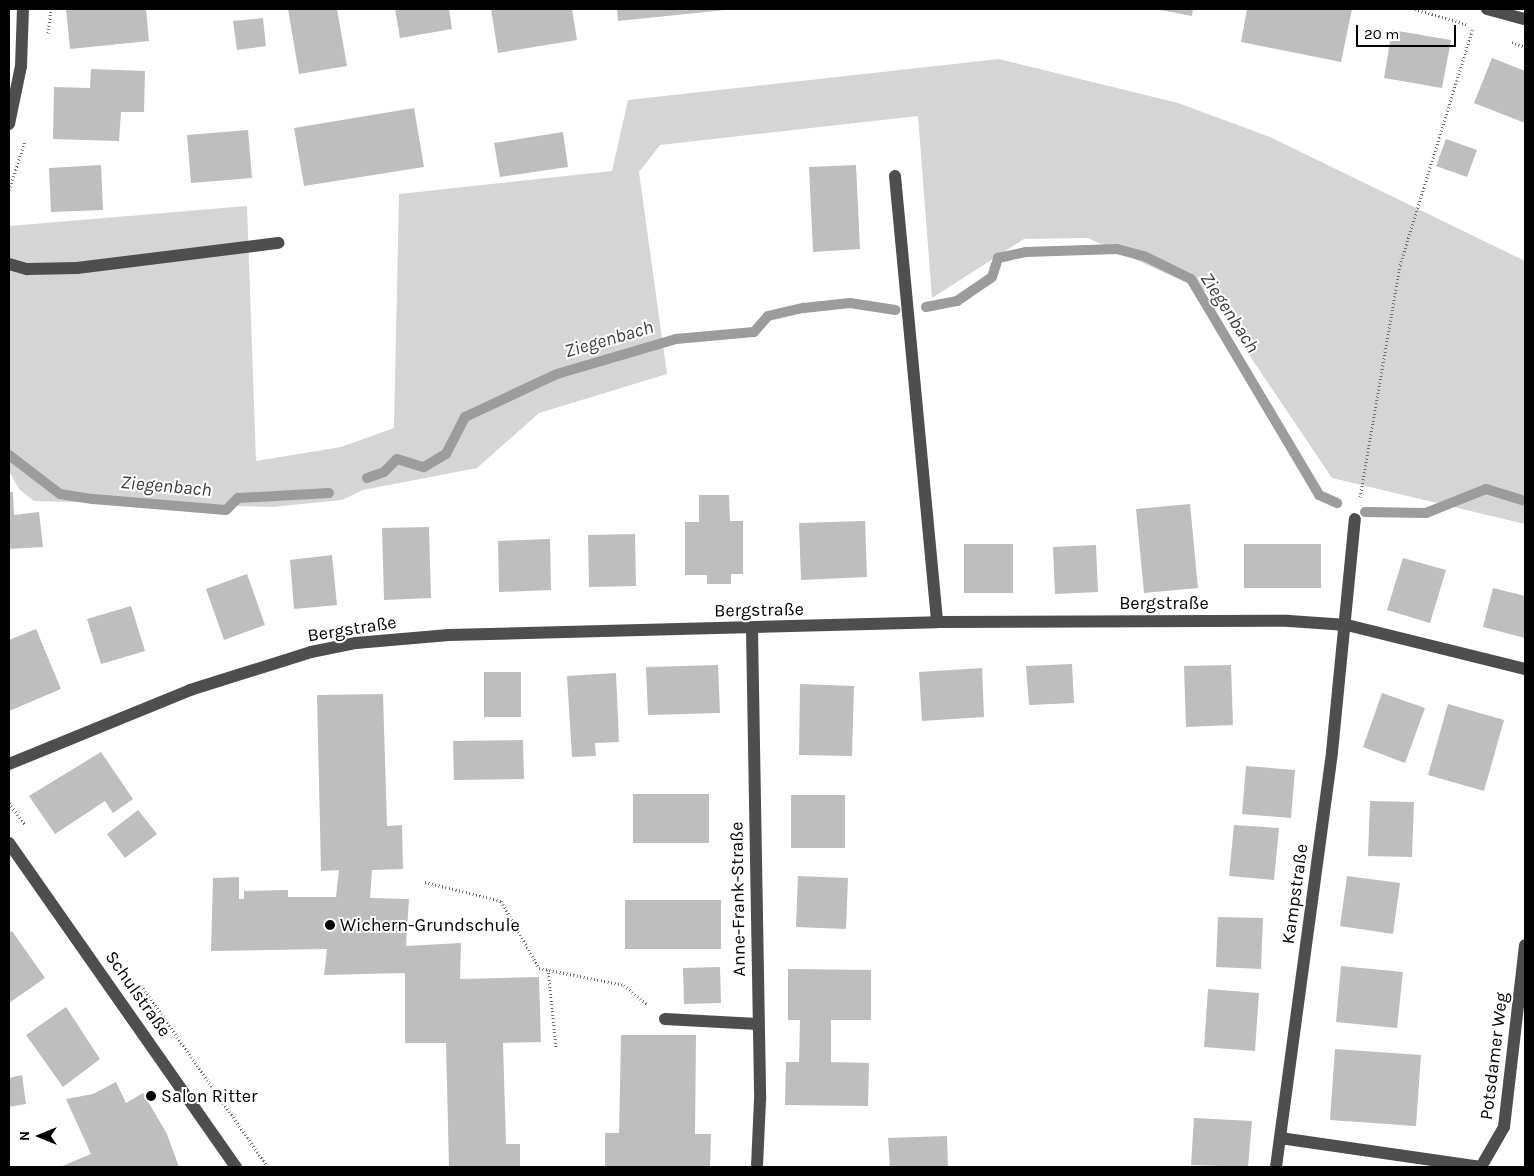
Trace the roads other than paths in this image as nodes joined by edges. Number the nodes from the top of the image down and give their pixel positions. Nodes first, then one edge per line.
1 (23, 9) edge
2 (1487, 9) edge
3 (1525, 19) edge
4 (15, 65) edge
5 (9, 124) edge
6 (895, 176) dead end
7 (278, 243) dead end
8 (9, 264) edge
9 (1355, 519) dead end
10 (938, 622) junction
11 (1347, 625) junction
12 (752, 630) junction
13 (1525, 669) edge
14 (9, 764) edge
15 (9, 842) edge
16 (1525, 945) edge
17 (665, 1019) road end
18 (758, 1024) junction
19 (1280, 1138) junction
20 (236, 1167) edge
21 (757, 1167) edge
22 (1276, 1167) edge
23 (1481, 1167) edge

1 - 4 street
2 - 3 street
4 - 5 street
6 - 10 street
7 - 8 street
9 - 11 street, Kampstraße
10 - 11 street, Bergstraße
10 - 12 street, Bergstraße
11 - 13 street, Bergstraße
11 - 19 street, Kampstraße
12 - 14 street, Bergstraße
12 - 18 street, Anne-Frank-Straße
15 - 20 street, Schulstraße
16 - 23 street, Potsdamer Weg
17 - 18 street
18 - 21 street, Anne-Frank-Straße
19 - 22 street, Kampstraße
19 - 23 street, Potsdamer Weg

